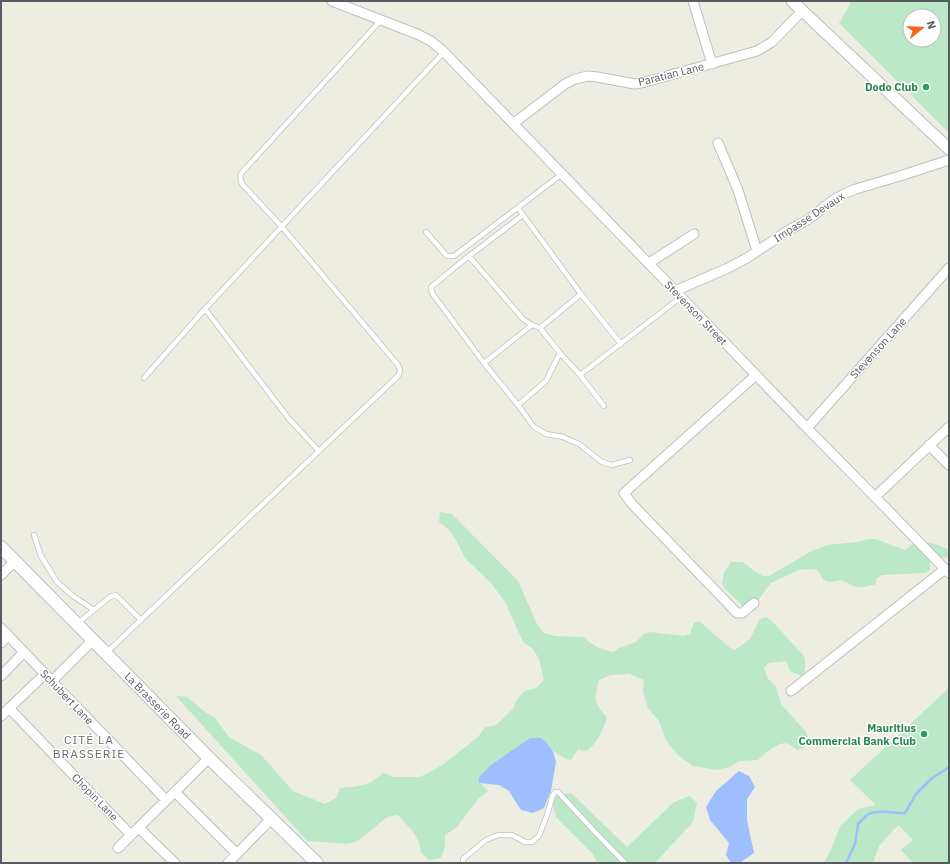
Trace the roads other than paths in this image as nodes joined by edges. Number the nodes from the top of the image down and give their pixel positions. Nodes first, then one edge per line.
1 (332, 1) edge
2 (693, 1) edge
3 (792, 1) edge
4 (802, 11) junction
5 (381, 20) junction
6 (444, 52) junction
7 (712, 64) junction
8 (514, 123) junction
9 (718, 143) dead end
10 (949, 149) edge
11 (949, 160) edge
12 (562, 174) junction
13 (518, 208) junction
14 (523, 215) junction
15 (282, 227) junction
16 (426, 232) dead end
17 (694, 234) dead end
18 (757, 251) junction
19 (469, 256) junction
20 (649, 263) junction
21 (949, 268) edge
22 (946, 278) edge
23 (581, 294) junction
24 (678, 294) junction
25 (205, 309) junction
26 (532, 325) junction
27 (540, 328) junction
28 (621, 344) junction
29 (560, 353) junction
30 (484, 363) junction
31 (580, 375) junction
32 (756, 375) junction
33 (144, 378) dead end
34 (518, 405) junction
35 (604, 406) dead end
36 (949, 426) edge
37 (807, 428) junction
38 (929, 445) junction
39 (319, 451) junction
40 (630, 460) dead end
41 (949, 465) edge
42 (875, 497) junction
43 (34, 535) dead end
44 (1, 547) edge
45 (15, 561) junction
46 (947, 571) edge
47 (1, 575) edge
48 (754, 603) dead end
49 (94, 610) junction
50 (141, 620) junction
51 (78, 624) junction
52 (1, 628) edge
53 (8, 635) junction
54 (94, 640) junction
55 (1, 643) edge
56 (24, 652) junction
57 (106, 653) junction
58 (45, 674) junction
59 (1, 676) edge
60 (52, 681) junction
61 (791, 691) dead end
62 (9, 708) junction
63 (1, 716) edge
64 (210, 758) junction
65 (175, 792) junction
66 (166, 800) junction
67 (271, 819) junction
68 (139, 828) junction
69 (131, 835) junction
70 (118, 848) dead end
71 (237, 854) junction
72 (175, 863) edge
73 (228, 863) edge
74 (317, 863) edge
75 (463, 863) edge
76 (625, 863) edge

1 - 5 street, Stevenson Street
2 - 7 street
3 - 4 street
4 - 7 street, Paratian Lane
4 - 10 street
5 - 6 street, Stevenson Street
5 - 15 lane
6 - 8 street, Stevenson Street
6 - 15 lane
7 - 8 street, Paratian Lane
8 - 12 street, Stevenson Street
9 - 18 street
11 - 18 street, Impasse Devaux
12 - 13 lane
12 - 20 street, Stevenson Street
13 - 14 lane
13 - 16 lane
14 - 19 lane
14 - 23 lane
15 - 25 lane
15 - 39 lane
17 - 20 street
18 - 24 street, Impasse Devaux
19 - 26 lane
19 - 30 lane
20 - 24 street, Stevenson Street
21 - 22 street, Stevenson Lane
22 - 37 street, Stevenson Lane
23 - 27 lane
23 - 28 lane
24 - 28 lane
24 - 32 street, Stevenson Street
25 - 33 lane
25 - 39 lane
26 - 27 lane
26 - 30 lane
27 - 29 lane
28 - 31 lane
29 - 31 lane
29 - 34 lane
30 - 34 lane
31 - 35 lane
32 - 37 street, Stevenson Street
32 - 48 street
34 - 40 lane
36 - 38 street
37 - 42 street, Stevenson Street
38 - 41 street
38 - 42 street
39 - 50 lane
42 - 46 street, Stevenson Street
43 - 49 lane
44 - 45 main road, La Brasserie Road
45 - 47 street
45 - 51 main road, La Brasserie Road
46 - 61 street
49 - 50 lane
49 - 51 lane
50 - 57 lane
51 - 54 main road, La Brasserie Road
52 - 53 street, Schubert Lane
53 - 55 street
53 - 56 street, Schubert Lane
54 - 57 main road, La Brasserie Road
54 - 60 street
56 - 58 street, Schubert Lane
56 - 59 street
57 - 64 main road, La Brasserie Road
58 - 60 street, Schubert Lane
58 - 62 street
60 - 66 street, Schubert Lane
62 - 63 street
62 - 69 street, Chopin Lane
64 - 65 street
64 - 67 main road, La Brasserie Road
65 - 66 street
65 - 71 street
66 - 68 street
67 - 71 street
67 - 74 main road, La Brasserie Road
68 - 69 street
68 - 72 street
69 - 70 street
71 - 73 street
75 - 76 lane

